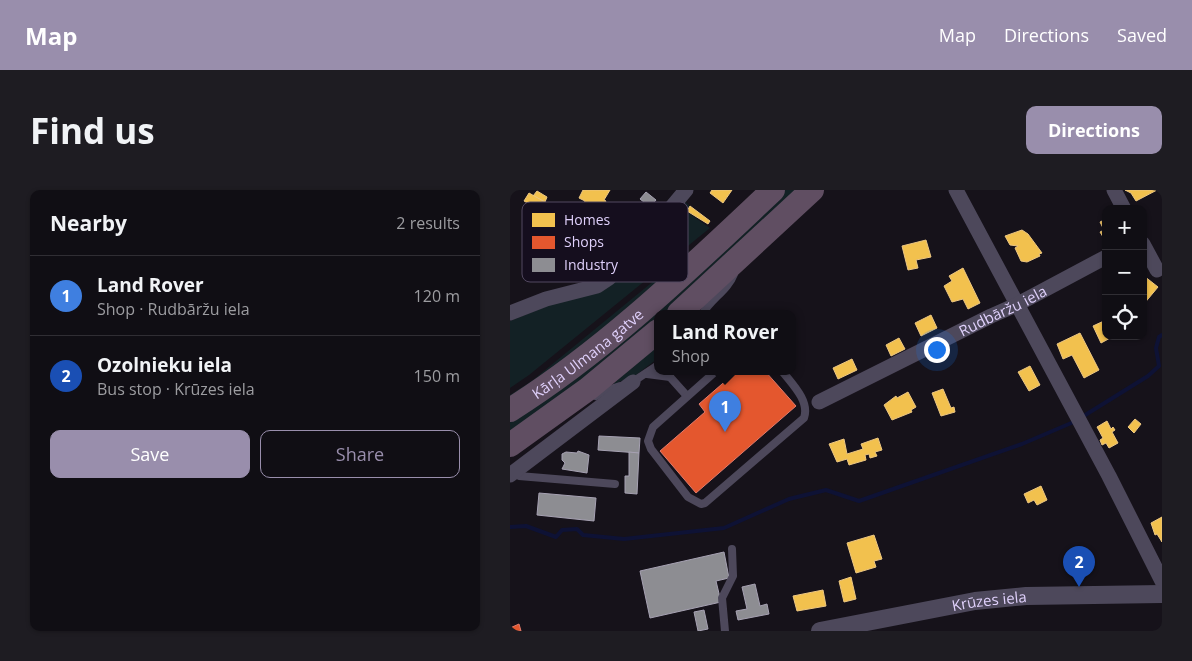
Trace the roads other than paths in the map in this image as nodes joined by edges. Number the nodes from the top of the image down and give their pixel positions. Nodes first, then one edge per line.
1 (686, 190) edge
2 (773, 190) edge
3 (812, 190) edge
4 (956, 190) edge
5 (1114, 190) edge
6 (676, 202) edge
7 (1122, 205) edge
8 (1146, 250) edge
9 (741, 257) junction
10 (1102, 259) edge
11 (688, 267) edge
12 (1157, 270) dead end
13 (603, 282) edge
14 (672, 282) edge
15 (1018, 304) junction
16 (682, 310) edge
17 (705, 310) edge
18 (510, 313) edge
19 (654, 335) edge
20 (654, 368) edge
21 (647, 374) junction
22 (654, 374) edge
23 (671, 375) edge
24 (711, 375) edge
25 (786, 375) edge
26 (634, 382) junction
27 (687, 396) junction
28 (590, 402) dead end
29 (813, 405) junction
30 (510, 410) edge
31 (569, 415) dead end
32 (519, 438) edge
33 (513, 473) edge
34 (614, 484) dead end
35 (732, 550) dead end
36 (1162, 581) edge
37 (1162, 594) edge
38 (724, 631) edge
39 (820, 631) edge

1 - 6 street
2 - 11 highway, Kārļa Ulmaņa gatve
3 - 9 highway
4 - 15 street
5 - 7 street
8 - 12 street
9 - 16 highway
9 - 17 lane
10 - 15 street, Rudbāržu iela
13 - 18 street
14 - 30 highway, Kārļa Ulmaņa gatve
15 - 29 street, Rudbāržu iela
15 - 36 street
19 - 32 highway, Kārļa Ulmaņa gatve
20 - 21 lane
21 - 22 lane
21 - 26 lane
23 - 27 lane
24 - 27 lane
25 - 29 lane
26 - 28 lane
26 - 33 street
27 - 29 lane
31 - 32 lane
33 - 34 lane
35 - 38 lane
37 - 39 street, Krūzes iela

